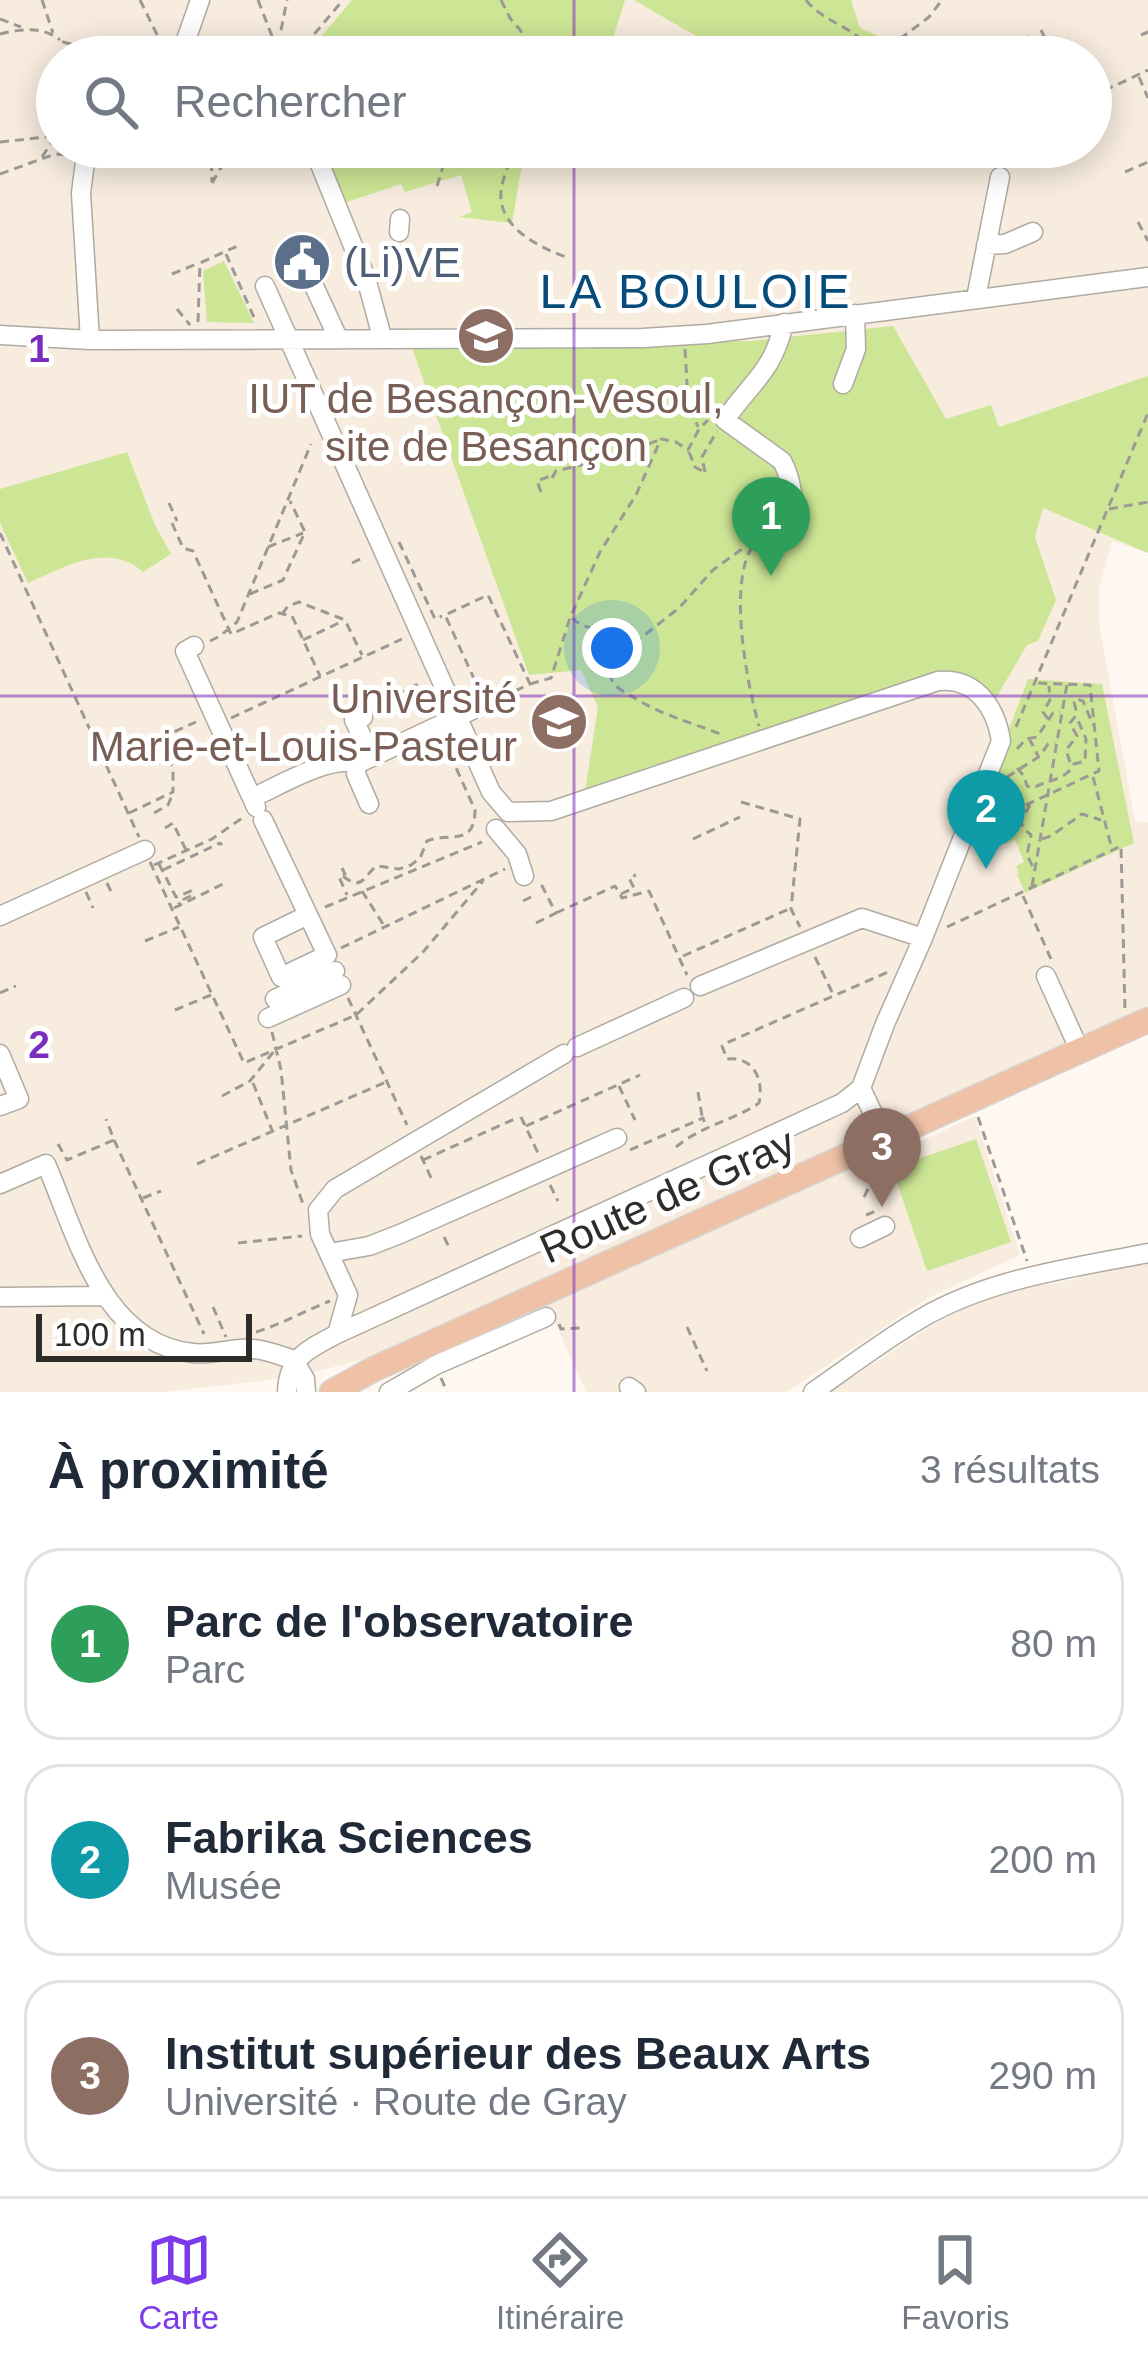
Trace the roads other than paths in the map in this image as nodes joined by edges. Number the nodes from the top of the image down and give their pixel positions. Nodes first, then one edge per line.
1 (200, 0) edge
2 (181, 36) edge
3 (87, 168) edge
4 (321, 168) edge
5 (1000, 177) dead end
6 (1033, 232) dead end
7 (986, 244) junction
8 (308, 273) dead end
9 (1148, 277) edge
10 (265, 286) dead end
11 (976, 298) junction
12 (855, 314) junction
13 (784, 323) junction
14 (0, 335) edge
15 (382, 337) junction
16 (338, 338) junction
17 (90, 340) junction
18 (289, 340) junction
19 (843, 384) dead end
20 (764, 533) road end
21 (194, 646) dead end
22 (464, 712) junction
23 (364, 717) dead end
24 (364, 761) junction
25 (369, 804) dead end
26 (257, 808) junction
27 (495, 832) road end
28 (152, 860) road end
29 (524, 876) dead end
30 (308, 915) junction
31 (0, 916) edge
32 (923, 938) junction
33 (1048, 968) road end
34 (337, 977) junction
35 (275, 999) dead end
36 (1137, 1020) edge
37 (269, 1023) road end
38 (1080, 1051) junction
39 (0, 1054) edge
40 (856, 1092) junction
41 (0, 1106) edge
42 (877, 1137) junction
43 (614, 1140) road end
44 (0, 1184) edge
45 (881, 1218) road end
46 (860, 1238) dead end
47 (329, 1252) junction
48 (1148, 1253) edge
49 (105, 1296) junction
50 (0, 1297) edge
51 (550, 1315) road end
52 (337, 1334) junction
53 (416, 1352) junction
54 (295, 1360) junction
55 (287, 1392) edge
56 (306, 1392) edge
57 (332, 1392) edge
58 (363, 1392) edge
59 (389, 1392) edge
60 (813, 1392) edge

1 - 2 street
3 - 17 street
4 - 15 street
5 - 7 street
6 - 7 street
7 - 11 street
8 - 16 street
9 - 11 street
10 - 18 street
11 - 12 street
12 - 13 street
12 - 19 street
13 - 15 street
13 - 20 street
14 - 17 street
15 - 16 street
16 - 18 street
17 - 18 street
18 - 22 street
21 - 26 street
22 - 24 street
22 - 32 street
23 - 24 street
24 - 25 street
24 - 26 street
26 - 30 street
27 - 29 street
28 - 31 street
30 - 34 street
30 - 34 street
32 - 40 street
32 - 47 street
33 - 38 street
34 - 35 street
34 - 37 street
36 - 38 main road, Route de Gray
38 - 42 main road, Route de Gray
39 - 41 street
40 - 42 street
40 - 52 street
42 - 53 main road, Route de Gray
43 - 47 street
44 - 49 street
45 - 46 street
47 - 52 street
48 - 60 street
49 - 50 street
49 - 54 street
51 - 59 street
52 - 54 street
53 - 57 main road, Route de Gray
53 - 58 main road, Route de Gray
54 - 55 street
54 - 56 street

